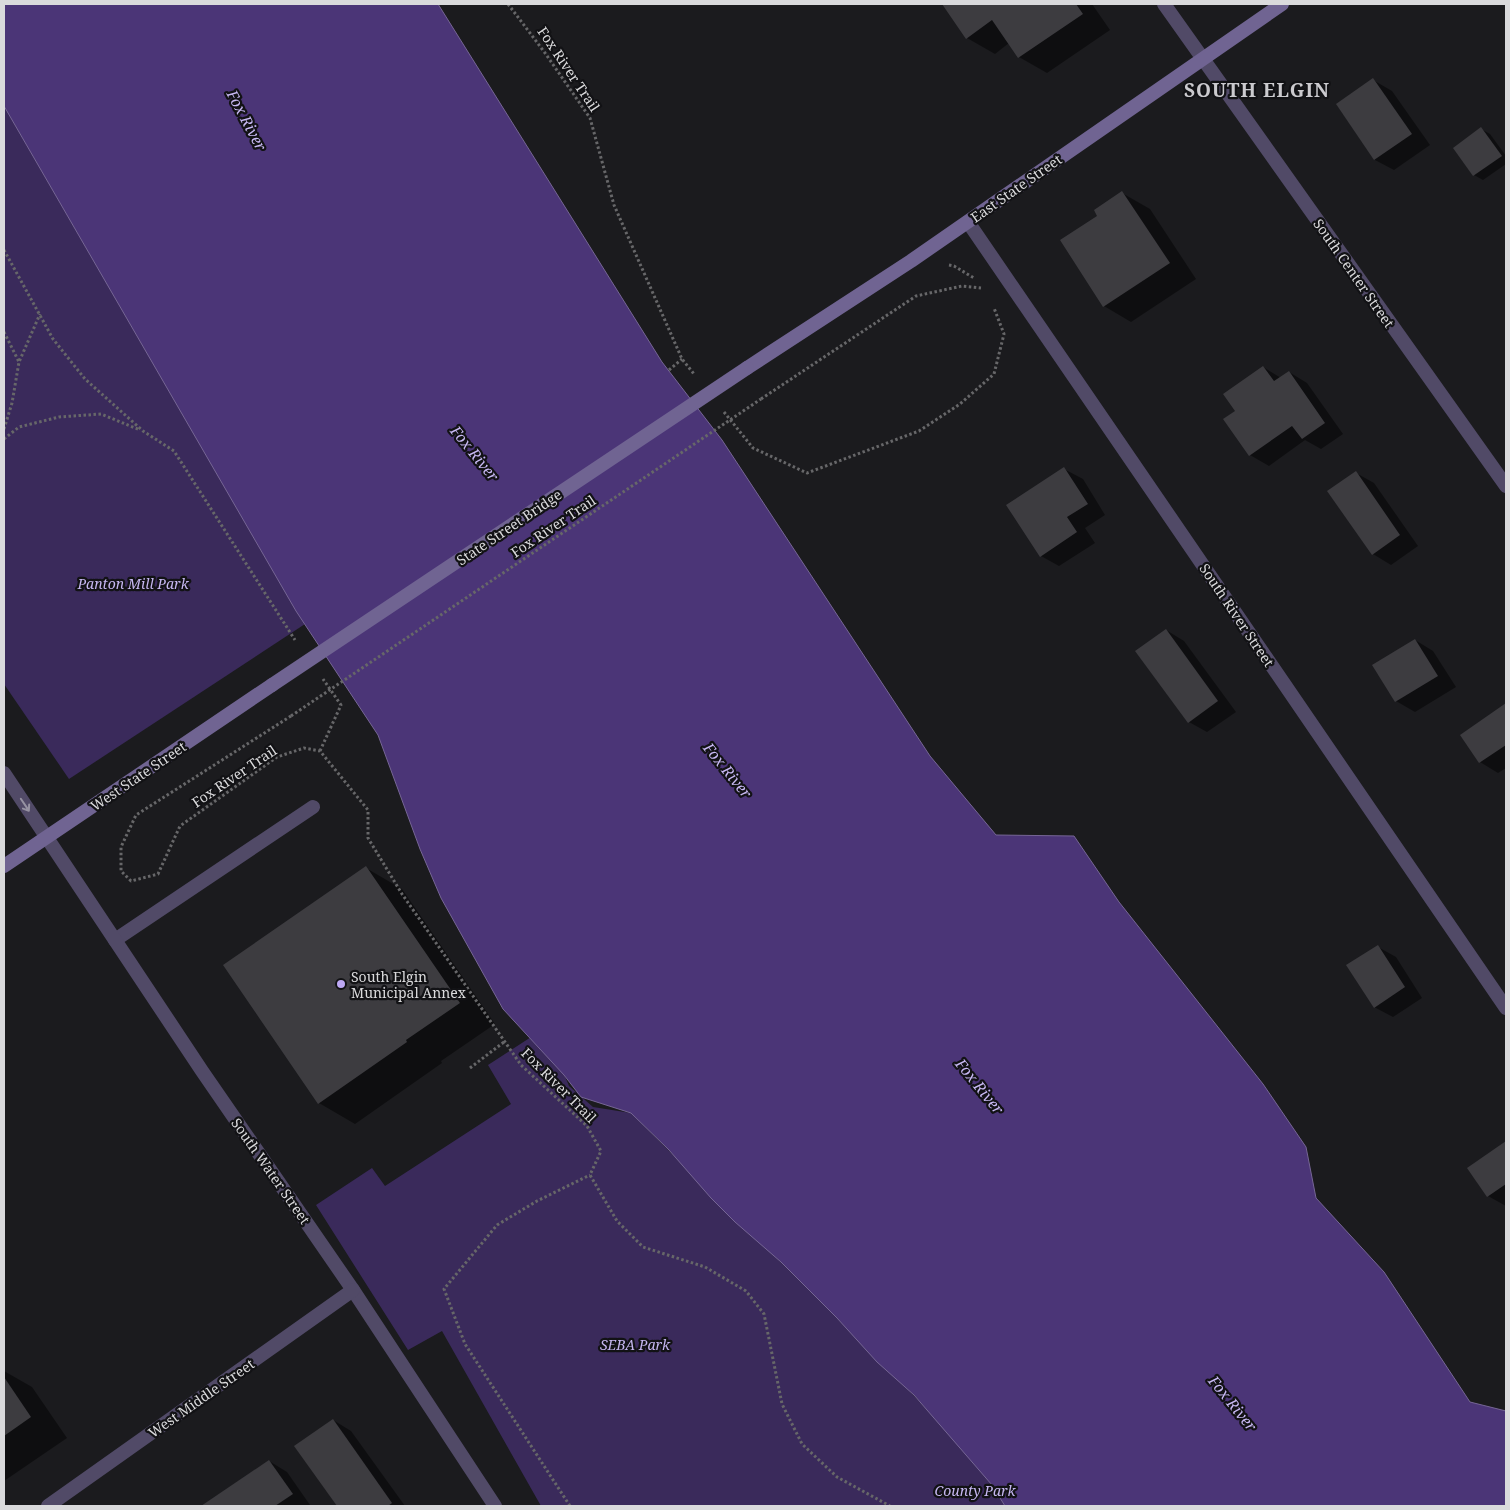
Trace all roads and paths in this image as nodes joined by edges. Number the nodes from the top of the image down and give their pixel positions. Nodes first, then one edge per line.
1 (508, 4) edge
2 (1164, 4) edge
3 (1282, 4) edge
4 (1202, 59) junction
5 (968, 222) junction
6 (4, 250) edge
7 (911, 261) junction
8 (981, 288) junction
9 (986, 295) dead end
10 (992, 302) dead end
11 (40, 314) junction
12 (4, 332) edge
13 (682, 359) junction
14 (19, 362) junction
15 (747, 368) joint
16 (669, 370) dead end
17 (700, 381) dead end
18 (723, 411) dead end
19 (4, 429) edge
20 (143, 431) junction
21 (4, 439) edge
22 (1506, 486) edge
23 (296, 642) dead end
24 (319, 674) dead end
25 (272, 685) joint
26 (320, 751) junction
27 (4, 773) edge
28 (313, 808) dead end
29 (46, 837) junction
30 (4, 866) edge
31 (115, 940) junction
32 (1506, 1008) edge
33 (504, 1042) junction
34 (470, 1068) dead end
35 (590, 1175) junction
36 (353, 1290) junction
37 (48, 1506) edge
38 (495, 1506) edge
39 (570, 1506) edge
40 (890, 1506) edge

1 - 13 path, Fox River Trail
2 - 4 street, South Center Street
3 - 4 main road, East State Street
4 - 5 main road, East State Street
4 - 22 street, South Center Street
5 - 7 main road, East State Street
5 - 32 street, South River Street
6 - 11 path
7 - 8 path
7 - 15 main road, East State Street
8 - 9 path
8 - 26 path, Fox River Trail, bridge
10 - 18 path
11 - 14 path
11 - 20 path
12 - 14 path
13 - 16 path
13 - 17 path, Fox River Trail
14 - 19 path
15 - 25 main road, State Street Bridge, bridge
20 - 21 path
20 - 23 path
24 - 26 path
25 - 29 main road, West State Street
26 - 33 path, Fox River Trail
27 -> 29 street, South Water Street
28 - 31 street
29 - 30 main road, West State Street
29 - 31 street, South Water Street
31 - 36 street, South Water Street
33 - 34 path
33 - 35 path, Fox River Trail
35 - 39 path
35 - 40 path
36 - 37 street, West Middle Street
36 - 38 street, South Water Street

